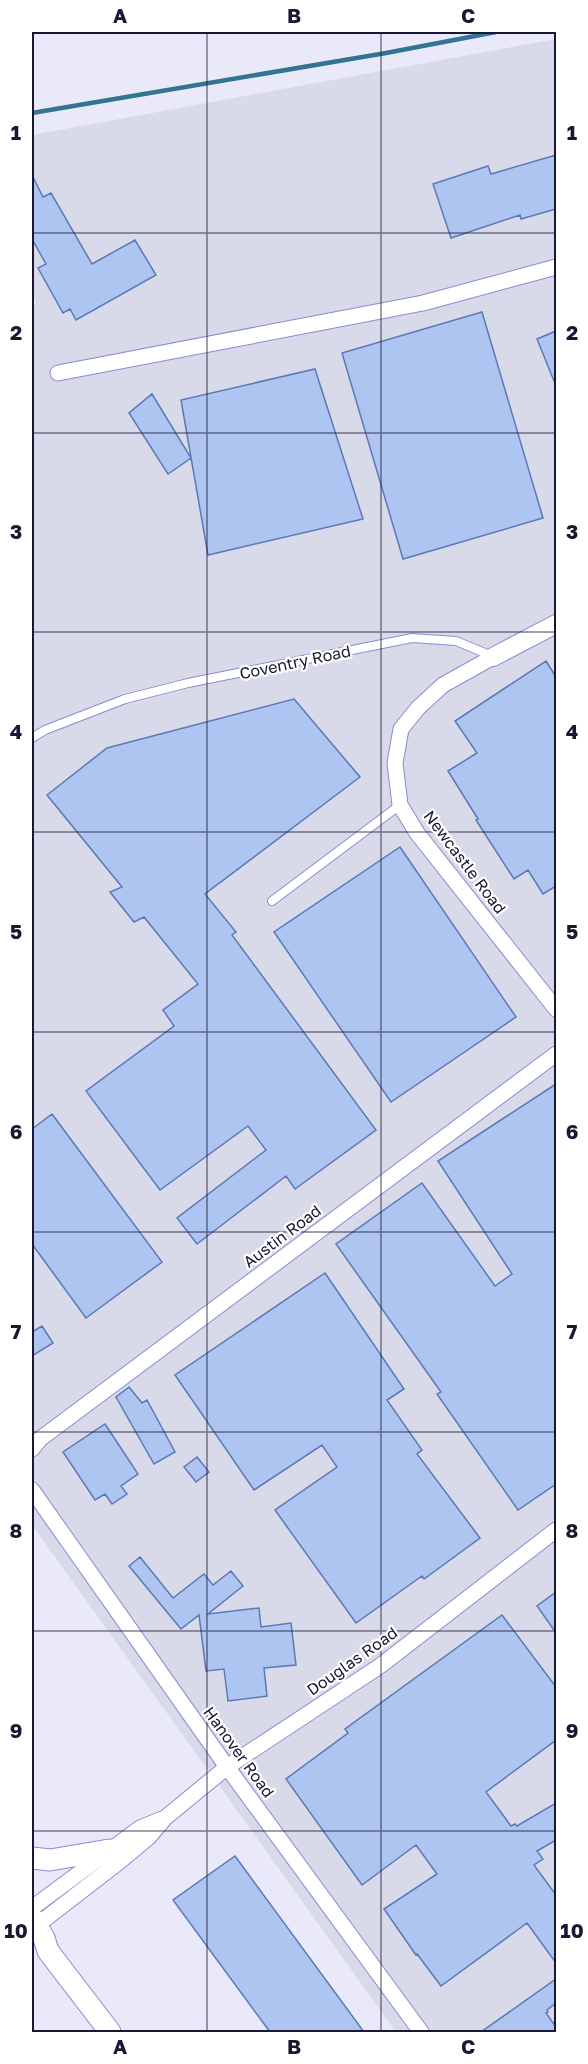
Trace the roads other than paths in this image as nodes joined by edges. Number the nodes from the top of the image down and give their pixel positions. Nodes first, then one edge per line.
1 (556, 267) edge
2 (58, 373) dead end
3 (556, 624) edge
4 (493, 657) junction
5 (32, 738) edge
6 (400, 805) junction
7 (272, 901) dead end
8 (556, 1009) edge
9 (556, 1053) edge
10 (32, 1449) edge
11 (32, 1490) edge
12 (556, 1530) edge
13 (227, 1767) junction
14 (165, 1818) junction
15 (109, 1850) junction
16 (32, 1858) edge
17 (35, 1929) edge
18 (110, 2032) edge
19 (421, 2032) edge

1 - 2 street
3 - 4 street
4 - 5 lane, Coventry Road
4 - 6 street, Newcastle Road
6 - 7 lane
6 - 8 street, Newcastle Road
9 - 10 street, Austin Road
11 - 13 street, Hanover Road
12 - 13 street, Douglas Road
13 - 14 street, Douglas Road
13 - 19 street, Hanover Road
14 - 15 street, Douglas Road
14 - 17 street, Douglas Road
15 - 16 main road
15 - 17 street, Douglas Road
17 - 18 main road

